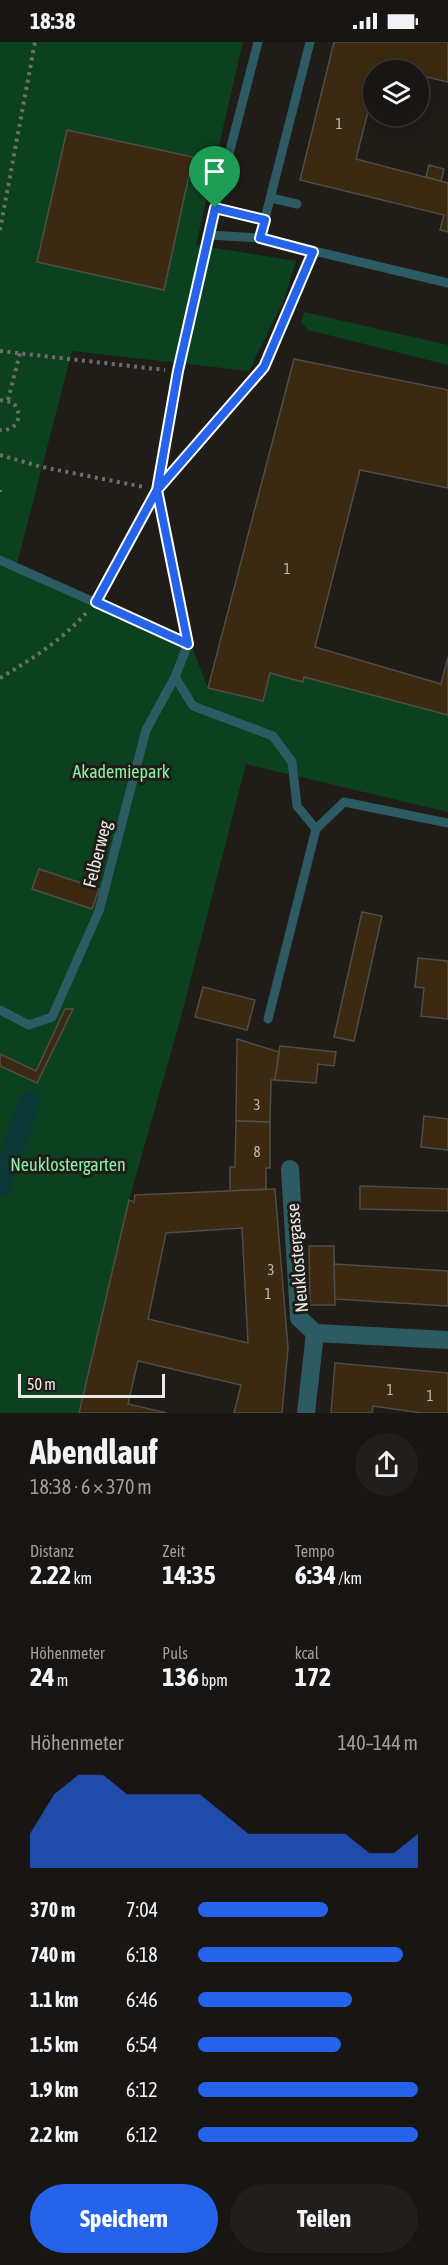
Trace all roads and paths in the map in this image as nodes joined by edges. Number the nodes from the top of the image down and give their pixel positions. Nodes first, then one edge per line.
1 (35, 42) edge
2 (258, 42) edge
3 (310, 42) edge
4 (271, 198) junction
5 (297, 204) dead end
6 (215, 208) junction
7 (265, 220) junction
8 (0, 230) edge
9 (209, 235) junction
10 (260, 238) junction
11 (313, 252) junction
12 (448, 283) edge
13 (0, 351) edge
14 (20, 354) junction
15 (178, 371) junction
16 (0, 400) edge
17 (8, 400) junction
18 (0, 430) edge
19 (0, 455) edge
20 (157, 490) junction
21 (0, 560) edge
22 (96, 602) junction
23 (188, 644) junction
24 (175, 677) junction
25 (0, 678) edge
26 (448, 823) edge
27 (316, 828) junction
28 (0, 1010) edge
29 (268, 1018) dead end
30 (290, 1169) dead end
31 (315, 1333) junction
32 (448, 1340) edge
33 (306, 1413) edge

1 - 8 path
2 - 6 lane
3 - 4 lane
4 - 5 lane
4 - 7 lane
6 - 7 lane
6 - 9 lane
7 - 10 lane
9 - 10 lane
9 - 15 lane
10 - 11 lane
11 - 12 lane
11 - 20 lane
13 - 14 path
14 - 15 path
14 - 17 path
15 - 20 lane
16 - 17 path
17 - 18 path
19 - 20 path
20 - 22 lane
20 - 23 lane
21 - 22 lane
22 - 23 lane
22 - 25 path
23 - 24 lane, Felberweg
24 - 27 lane
24 - 28 lane, Felberweg
26 - 27 lane
27 - 29 lane
30 - 31 street, Neuklostergasse
31 - 32 street
31 - 33 street, Neuklostergasse

